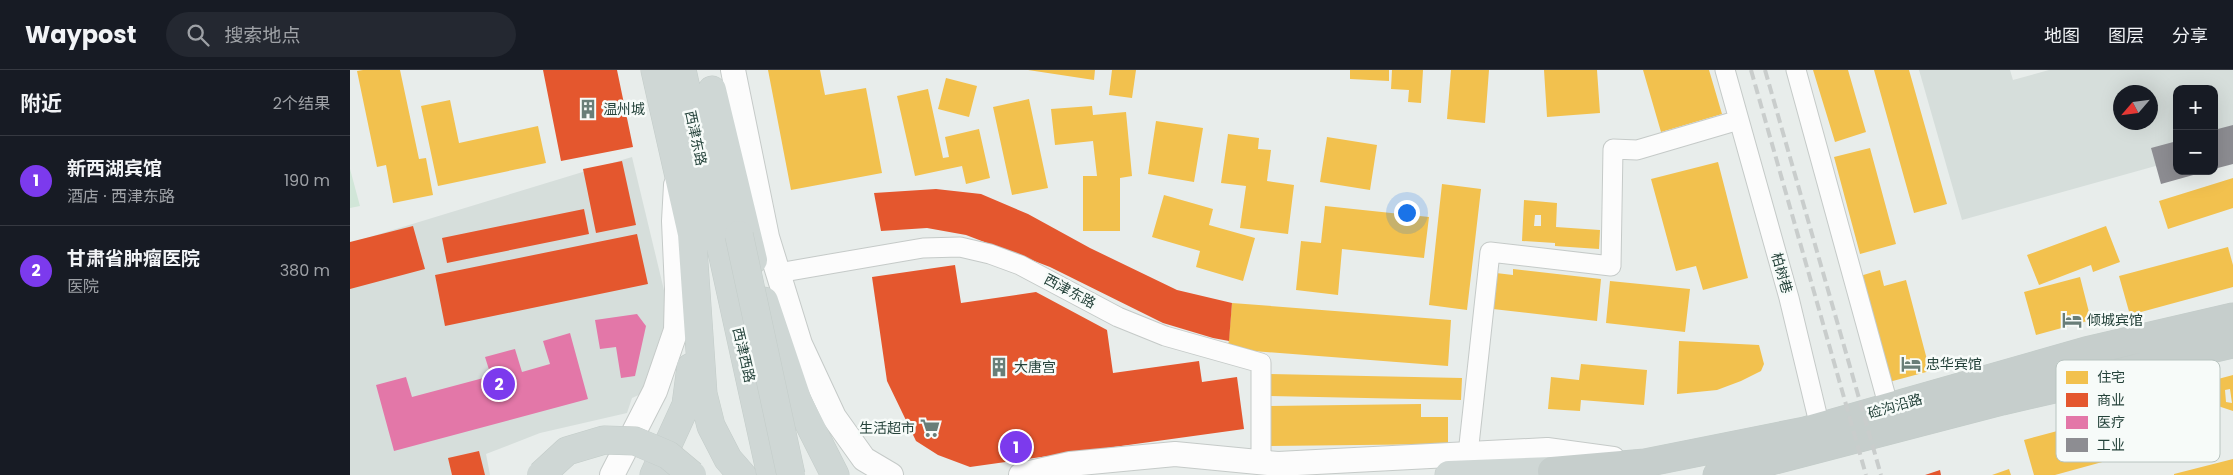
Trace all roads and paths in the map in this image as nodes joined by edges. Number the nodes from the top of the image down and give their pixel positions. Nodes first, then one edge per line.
1 (655, 70) edge
2 (682, 70) edge
3 (733, 70) edge
4 (1725, 70) edge
5 (1796, 70) edge
6 (711, 80) edge
7 (1739, 120) junction
8 (676, 173) junction
9 (728, 235) junction
10 (778, 273) junction
11 (2233, 317) edge
12 (698, 321) junction
13 (2233, 344) edge
14 (2167, 360) edge
15 (2056, 389) edge
16 (1889, 408) junction
17 (1820, 427) junction
18 (1468, 454) junction
19 (1119, 459) junction
20 (1261, 462) junction
21 (1645, 463) junction
22 (1552, 471) joint
23 (655, 473) edge
24 (540, 475) edge
25 (612, 475) edge
26 (692, 475) edge
27 (742, 475) edge
28 (771, 475) edge
29 (791, 475) edge
30 (835, 475) edge
31 (891, 475) edge
32 (1021, 475) edge
33 (1144, 475) edge
34 (1449, 475) edge
35 (1717, 475) edge

1 - 8 main road
2 - 9 main road, 西津东路
3 - 10 street
4 - 7 street, 柏树巷
5 - 16 street
6 - 9 main road, 西津东路
6 - 30 main road
7 - 17 street, 柏树巷
7 - 18 street
8 - 12 main road
8 - 25 street
9 - 28 main road, 西津西路
9 - 29 main road, bridge
10 - 20 street, 西津东路
10 - 31 street
11 - 16 highway, 硷沟沿路
12 - 23 main road
12 - 27 main road
13 - 14 highway, 硷沟沿路
15 - 35 highway, 硷沟沿路
16 - 17 highway, 硷沟沿路
17 - 21 highway, 硷沟沿路
18 - 20 street
18 - 21 street
19 - 20 street
19 - 32 street
19 - 33 street
21 - 22 highway, 硷沟沿路
22 - 34 main road
24 - 26 main road, bridge

